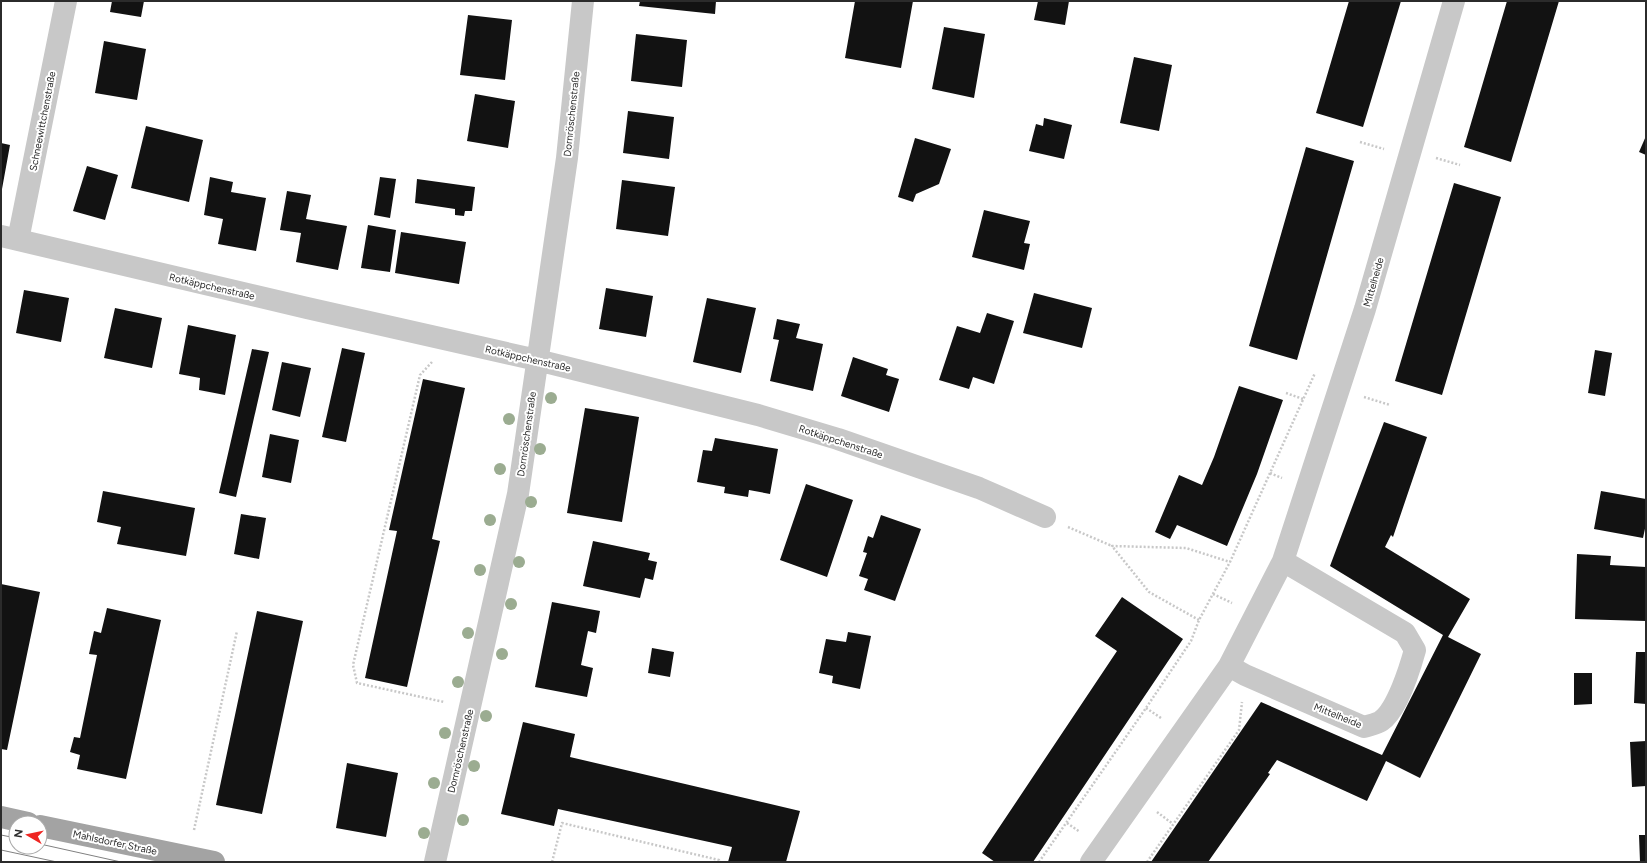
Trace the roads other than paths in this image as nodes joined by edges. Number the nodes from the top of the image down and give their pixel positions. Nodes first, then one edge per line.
1 (66, 1) edge
2 (583, 1) edge
3 (1454, 1) edge
4 (10, 238) edge
5 (537, 360) junction
6 (1044, 517) dead end
7 (1283, 561) junction
8 (1237, 670) junction
9 (48, 828) edge
10 (214, 862) edge
11 (435, 862) edge
12 (1091, 862) edge

1 - 4 street, Schneewittchenstraße
2 - 5 street, Dornröschenstraße
3 - 7 street, Mittelheide
4 - 5 street, Rotkäppchenstraße
5 - 6 street, Rotkäppchenstraße
5 - 11 street, Dornröschenstraße
7 - 8 street, Mittelheide
7 - 8 street, Mittelheide
8 - 12 street, Mittelheide
9 - 10 main road, Mahlsdorfer Straße

